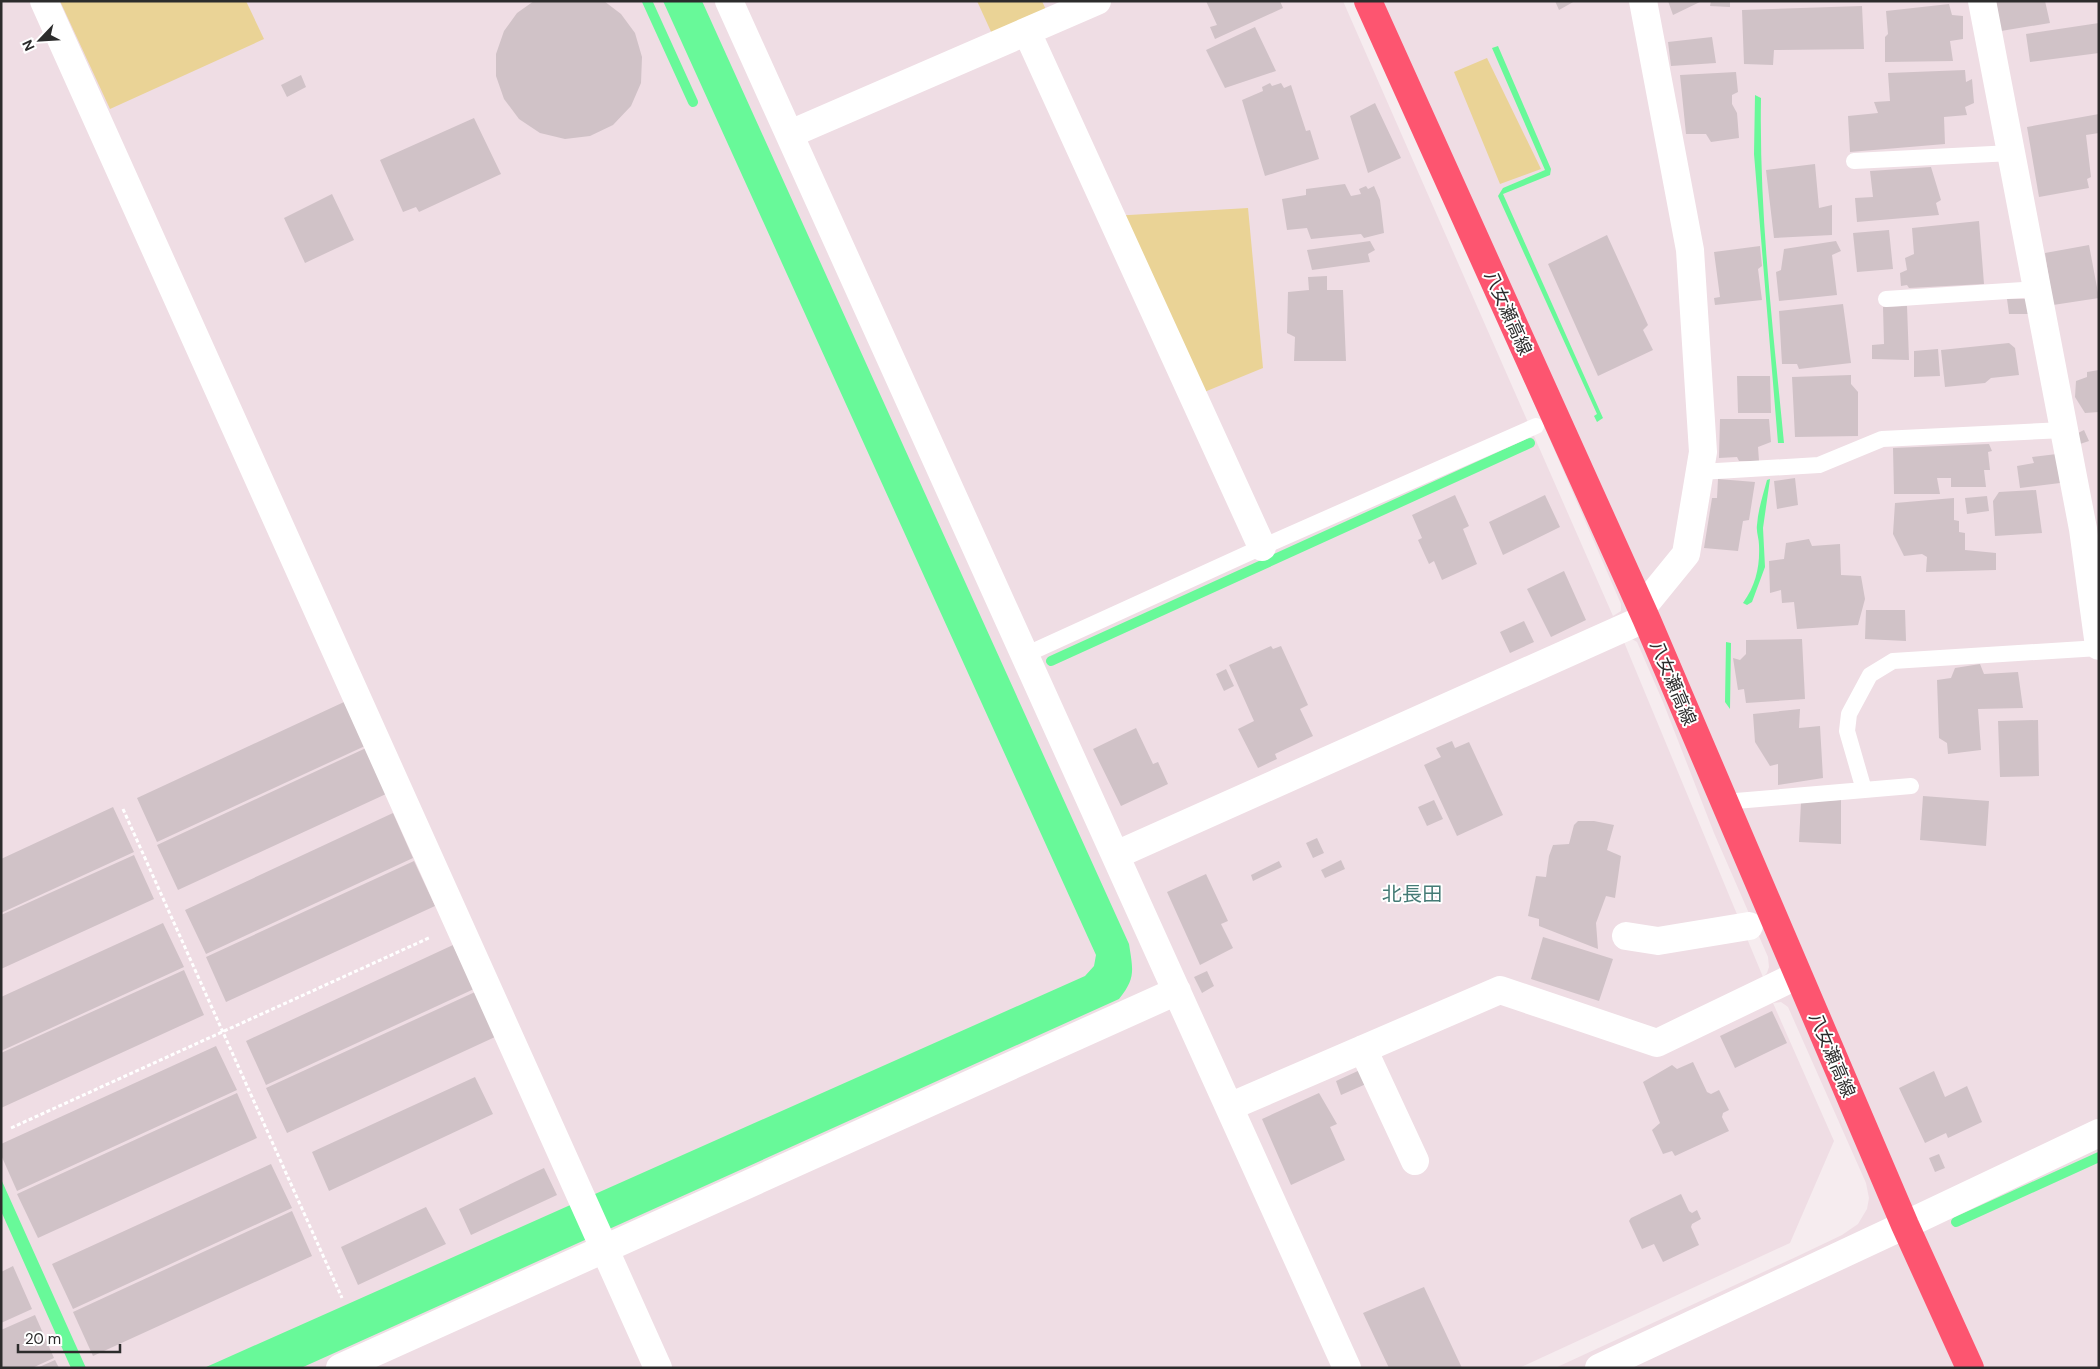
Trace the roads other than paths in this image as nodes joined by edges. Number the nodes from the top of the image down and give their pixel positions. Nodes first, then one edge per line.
1 (44, 1) edge
2 (729, 1) edge
3 (1097, 1) edge
4 (1368, 1) edge
5 (1643, 1) edge
6 (1982, 1) edge
7 (1026, 32) junction
8 (790, 134) junction
9 (2012, 153) junction
10 (1854, 161) dead end
11 (2037, 289) junction
12 (1886, 300) dead end
13 (1536, 426) dead end
14 (2064, 430) junction
15 (1700, 472) junction
16 (1262, 547) junction
17 (1644, 613) junction
18 (2099, 647) edge
19 (1025, 655) junction
20 (1911, 786) dead end
21 (1864, 790) junction
22 (1724, 802) junction
23 (1116, 855) junction
24 (1749, 926) dead end
25 (1626, 936) dead end
26 (1798, 975) junction
27 (1177, 991) junction
28 (1363, 1049) junction
29 (1230, 1108) junction
30 (2099, 1133) edge
31 (1415, 1161) dead end
32 (1905, 1225) junction
33 (605, 1250) junction
34 (340, 1368) edge
35 (658, 1368) edge
36 (1347, 1368) edge
37 (1599, 1368) edge
38 (1970, 1368) edge

1 - 33 street
2 - 8 street
3 - 7 street
4 - 17 main road, 八女瀬高線
5 - 15 street
6 - 9 street
7 - 8 street
7 - 16 street
8 - 19 street
9 - 10 lane
9 - 11 street
11 - 12 lane
11 - 14 street
13 - 16 lane
14 - 15 lane
14 - 18 street
15 - 17 street
16 - 19 lane
17 - 22 main road, 八女瀬高線
17 - 23 street
18 - 21 lane
19 - 23 street
20 - 21 lane
21 - 22 lane
22 - 26 main road, 八女瀬高線
23 - 27 street
24 - 25 street
26 - 28 street
26 - 32 main road, 八女瀬高線
27 - 29 street
27 - 33 street
28 - 29 street
28 - 31 street
29 - 36 street
30 - 32 street
32 - 37 street
32 - 38 main road, 八女瀬高線
33 - 34 street
33 - 35 street

